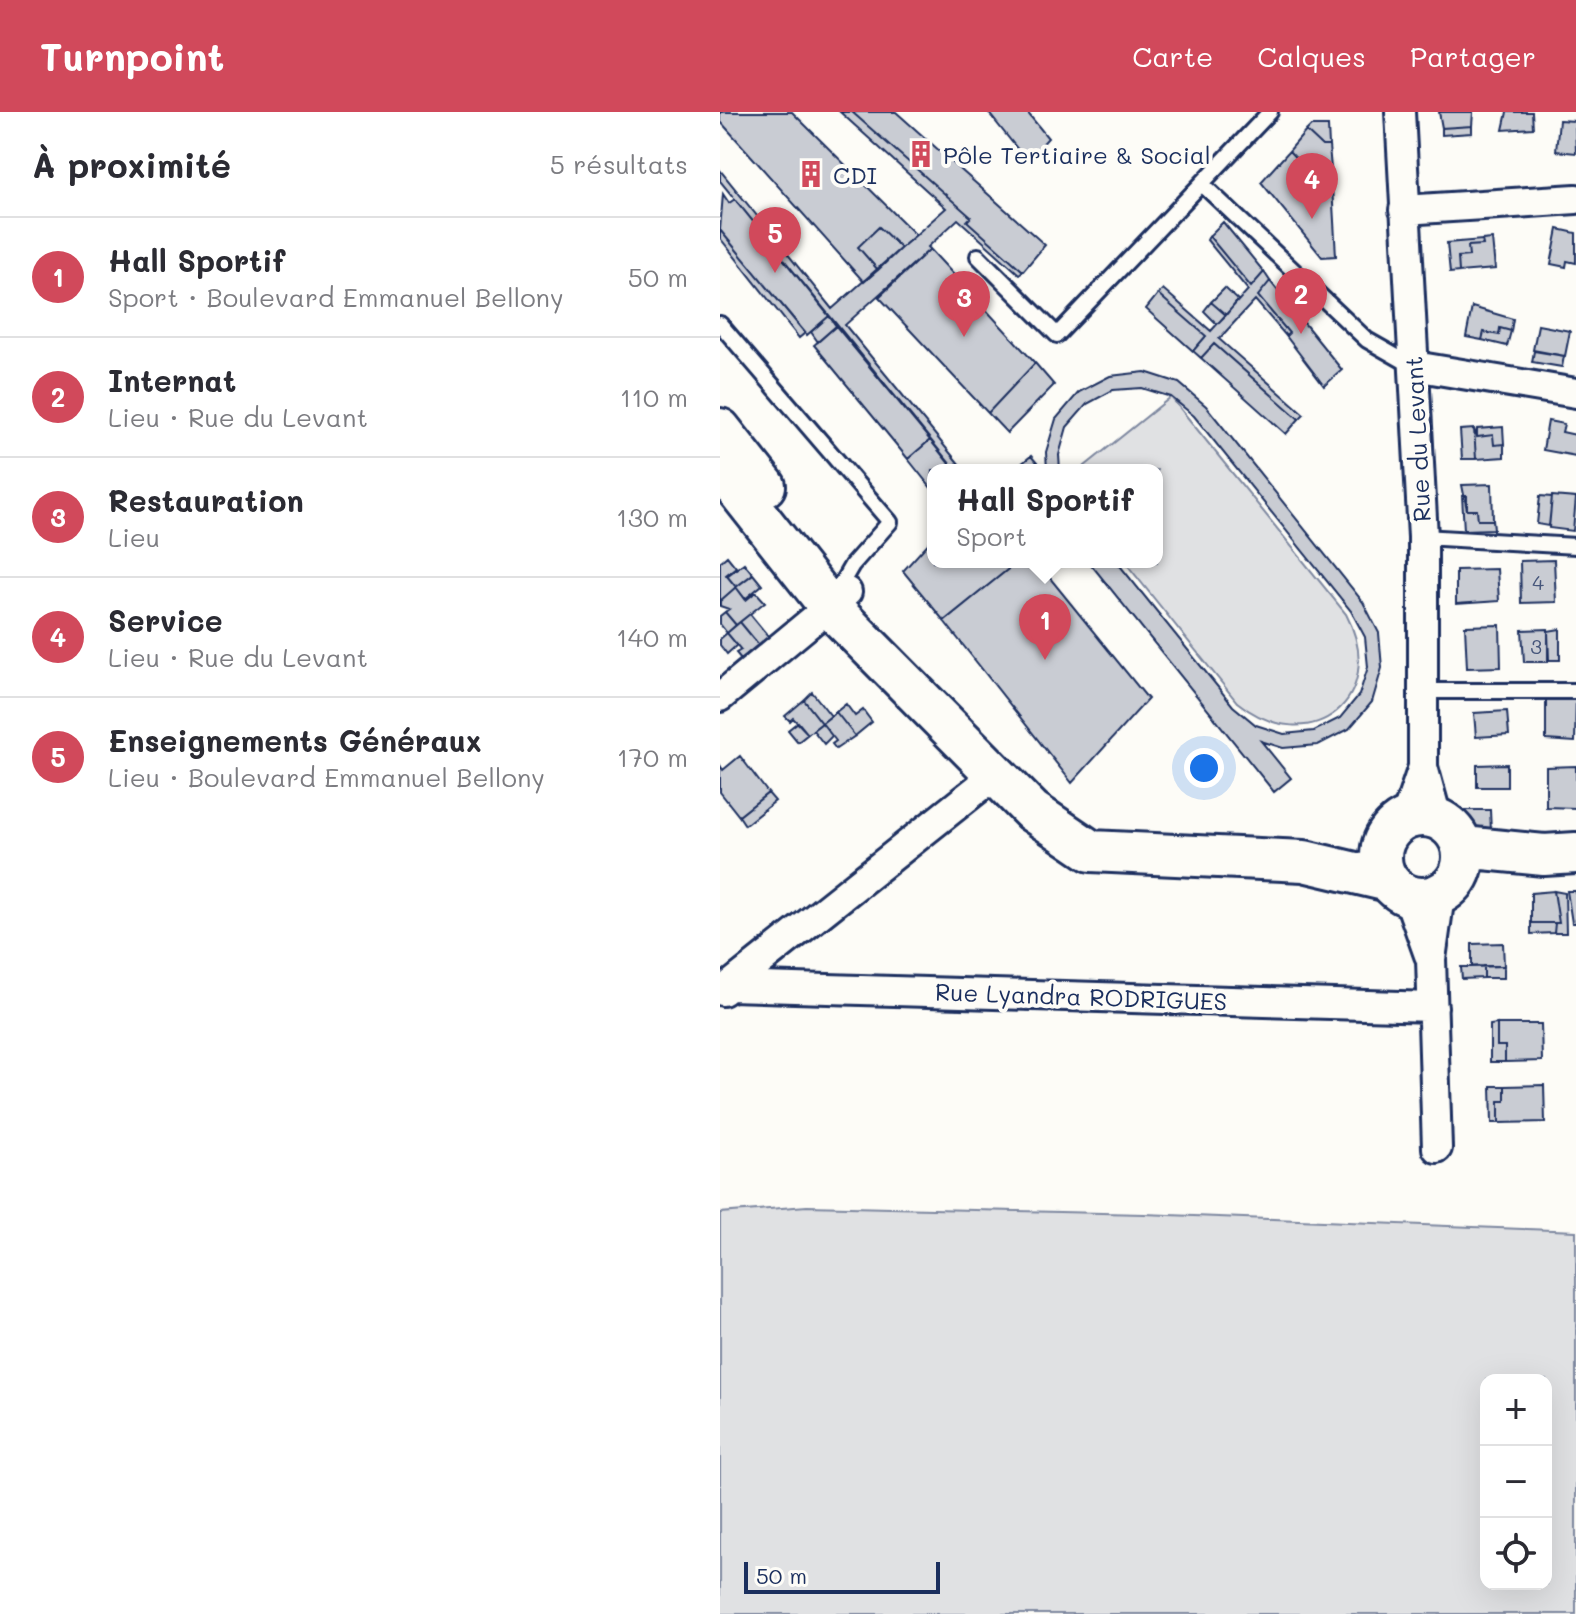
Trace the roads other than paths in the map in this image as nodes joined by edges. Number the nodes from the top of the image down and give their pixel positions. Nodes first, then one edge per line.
1 (1400, 112) edge
2 (1266, 114) edge
3 (1203, 185) junction
4 (1576, 199) edge
5 (1404, 210) junction
6 (978, 256) dead end
7 (720, 324) edge
8 (1414, 366) junction
9 (1576, 393) edge
10 (720, 429) edge
11 (720, 468) edge
12 (1423, 537) junction
13 (1576, 546) edge
14 (840, 594) junction
15 (1424, 691) junction
16 (1576, 691) edge
17 (720, 697) edge
18 (995, 775) junction
19 (1560, 854) edge
20 (1423, 860) junction
21 (725, 989) edge
22 (1433, 1007) junction
23 (1437, 1148) dead end

1 - 5 street, Rue du Levant
2 - 3 lane
3 - 6 lane
3 - 8 lane
4 - 5 street
5 - 8 street, Rue du Levant
7 - 14 lane
8 - 9 street
8 - 12 street, Rue du Levant
10 - 14 street
11 - 14 street
12 - 13 lane
12 - 15 street, Rue du Levant
14 - 17 street
14 - 18 street
15 - 16 lane
15 - 20 street, Rue du Levant
18 - 20 street
18 - 21 street
19 - 20 street
20 - 22 street, Rue du Levant
21 - 22 street, Rue Lyandra RODRIGUES
22 - 23 street, Rue du Levant

